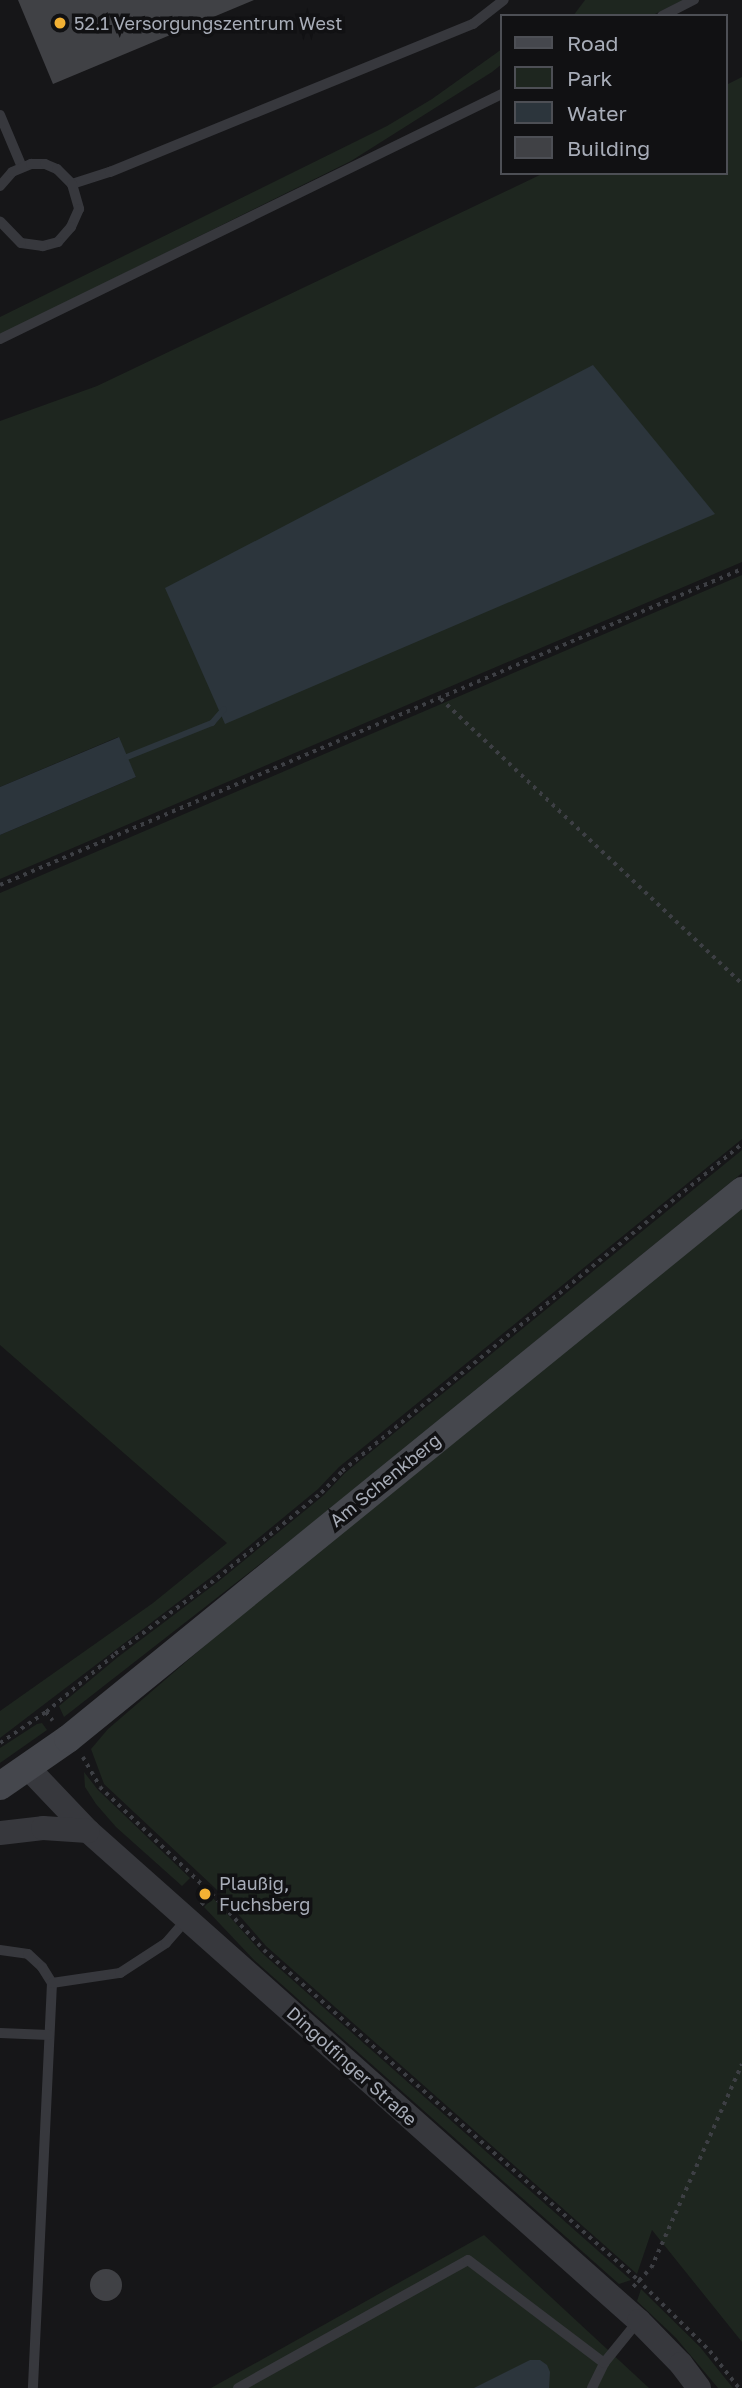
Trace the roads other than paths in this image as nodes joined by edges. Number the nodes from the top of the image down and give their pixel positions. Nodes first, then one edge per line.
1 (504, 0) edge
2 (694, 0) edge
3 (666, 14) edge
4 (500, 95) edge
5 (0, 115) edge
6 (22, 167) junction
7 (72, 184) junction
8 (0, 186) edge
9 (0, 221) edge
10 (0, 339) edge
11 (742, 1191) edge
12 (28, 1768) junction
13 (0, 1786) edge
14 (88, 1830) junction
15 (0, 1833) edge
16 (187, 1918) junction
17 (0, 1950) edge
18 (52, 1983) junction
19 (0, 2033) edge
20 (50, 2035) junction
21 (639, 2321) junction
22 (604, 2363) junction
23 (33, 2388) edge
24 (238, 2388) edge
25 (592, 2388) edge
26 (699, 2388) edge

1 - 7 lane
2 - 3 lane
4 - 10 lane
5 - 6 lane
6 - 7 lane
6 - 8 lane
7 - 9 lane
11 - 12 main road, Am Schenkberg
12 - 13 main road
12 - 14 street, Dingolfinger Straße
14 - 15 street
14 - 16 street, Dingolfinger Straße
16 - 18 lane
16 - 21 street, Dingolfinger Straße
17 - 18 lane
18 - 20 lane
19 - 20 lane
20 - 23 lane
21 - 22 lane
21 - 26 street, Dingolfinger Straße
22 - 24 lane
22 - 25 lane

